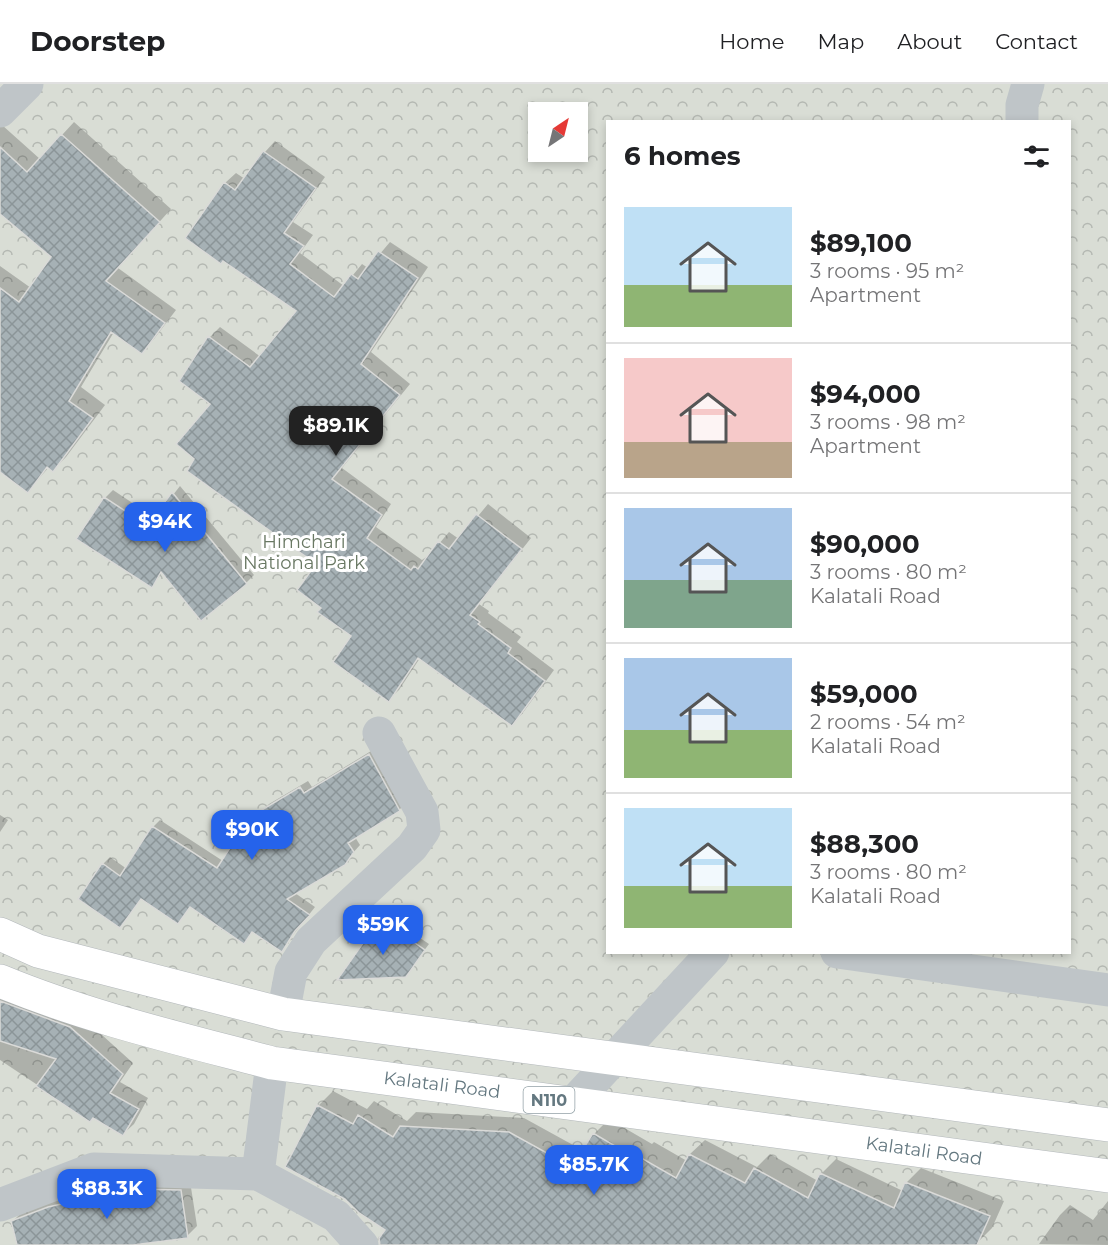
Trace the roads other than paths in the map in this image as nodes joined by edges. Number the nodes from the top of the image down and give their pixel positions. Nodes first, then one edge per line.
1 (27, 84) edge
2 (1028, 84) edge
3 (0, 111) edge
4 (1022, 120) edge
5 (379, 733) dead end
6 (0, 934) edge
7 (711, 954) edge
8 (851, 954) edge
9 (0, 981) edge
10 (1108, 990) edge
11 (284, 1014) junction
12 (615, 1058) junction
13 (272, 1063) junction
14 (573, 1103) junction
15 (1108, 1125) edge
16 (258, 1174) junction
17 (1108, 1176) edge
18 (0, 1205) edge
19 (362, 1245) edge

1 - 3 street
2 - 4 street
5 - 11 street
6 - 11 highway
7 - 12 street
8 - 10 street
9 - 13 highway, Kalatali Road / N110
11 - 12 highway
12 - 14 street
12 - 15 highway
13 - 14 highway, Kalatali Road / N110
13 - 16 street
14 - 17 highway, Kalatali Road / N110
16 - 18 street
16 - 19 street

